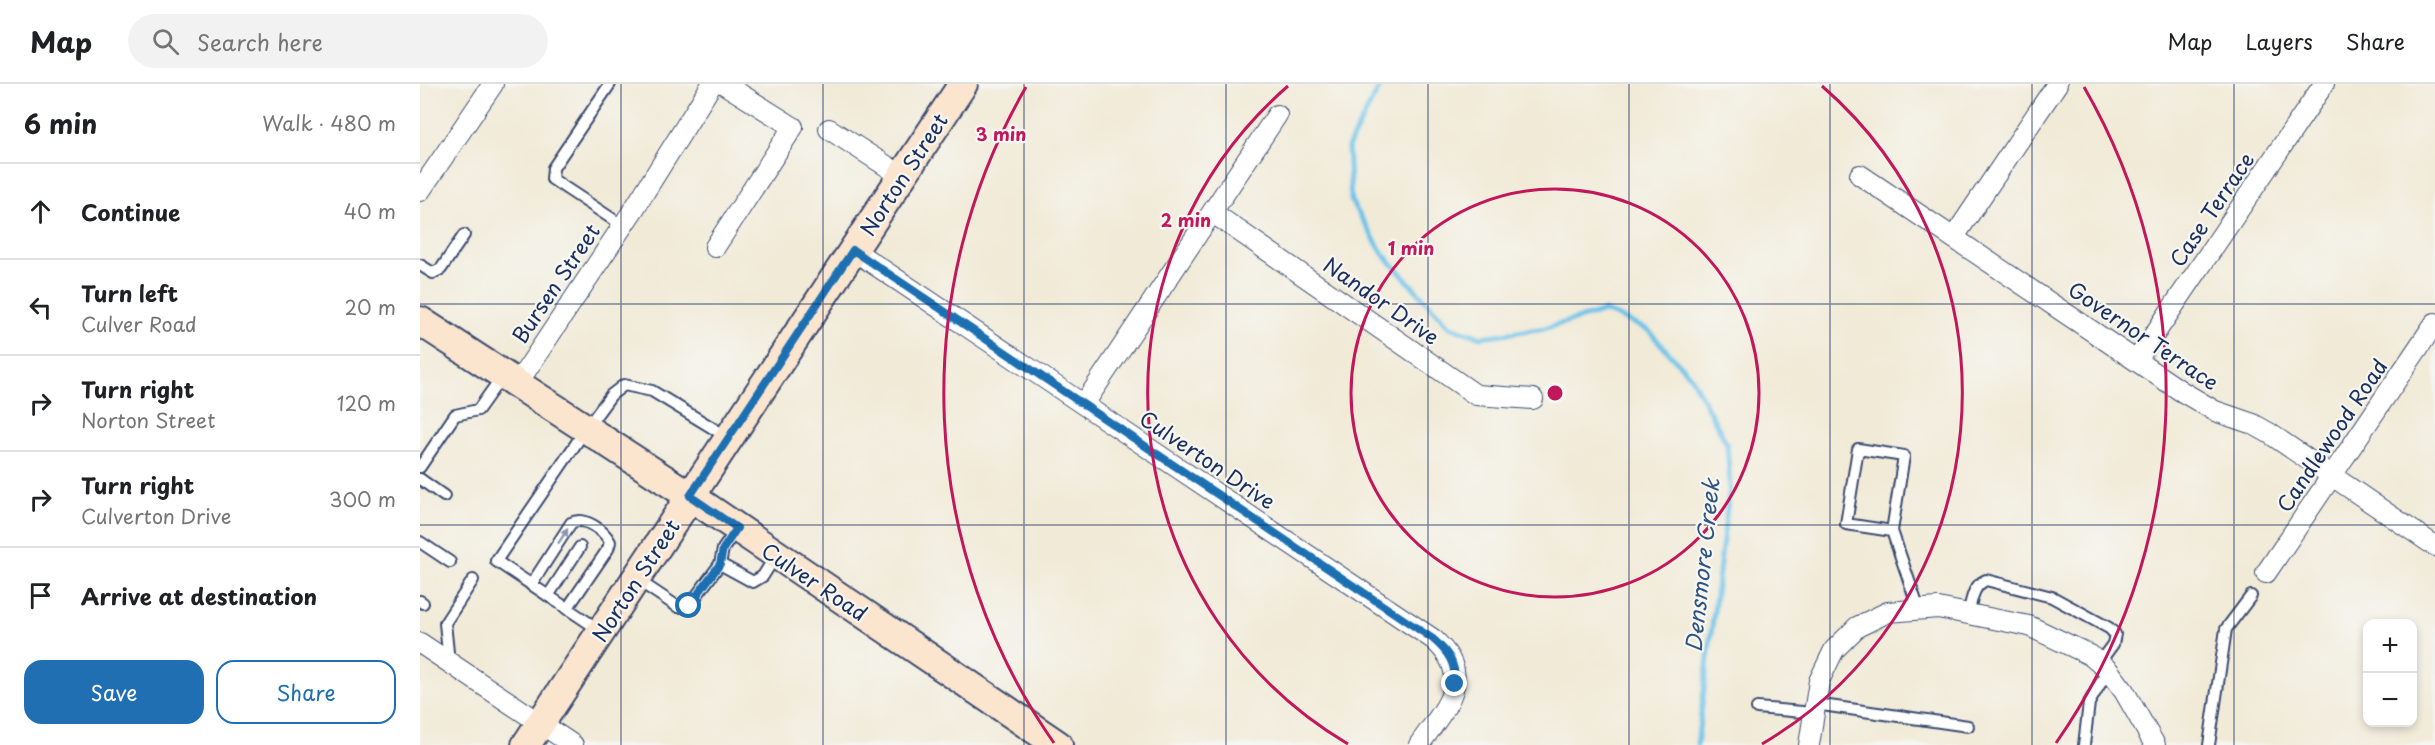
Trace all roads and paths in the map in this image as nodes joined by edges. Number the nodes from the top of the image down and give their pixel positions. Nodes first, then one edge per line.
1 (493, 84) edge
2 (610, 84) edge
3 (712, 84) edge
4 (724, 84) edge
5 (963, 84) edge
6 (2057, 84) edge
7 (2324, 84) edge
8 (1277, 115) dead end
9 (829, 129) dead end
10 (1860, 175) dead end
11 (902, 176) junction
12 (420, 191) edge
13 (1213, 213) junction
14 (623, 226) junction
15 (464, 235) dead end
16 (1954, 237) junction
17 (715, 247) dead end
18 (853, 250) junction
19 (420, 266) edge
20 (420, 321) edge
21 (2435, 323) edge
22 (2137, 360) junction
23 (510, 380) junction
24 (1533, 399) dead end
25 (1084, 404) junction
26 (586, 429) junction
27 (729, 438) junction
28 (420, 467) edge
29 (2333, 477) junction
30 (420, 479) edge
31 (444, 496) dead end
32 (690, 496) junction
33 (737, 528) junction
34 (1892, 531) junction
35 (420, 542) edge
36 (2435, 546) edge
37 (580, 547) dead end
38 (776, 555) junction
39 (450, 562) dead end
40 (720, 564) junction
41 (2266, 573) dead end
42 (636, 578) junction
43 (473, 580) dead end
44 (531, 585) junction
45 (548, 596) junction
46 (2251, 596) dead end
47 (567, 609) junction
48 (1919, 610) junction
49 (1968, 614) junction
50 (601, 632) junction
51 (420, 643) edge
52 (449, 662) junction
53 (2103, 667) junction
54 (1757, 708) dead end
55 (1814, 709) junction
56 (1968, 726) dead end
57 (534, 734) edge
58 (573, 745) edge
59 (1058, 745) edge
60 (1419, 745) edge
61 (1809, 745) edge
62 (2084, 745) edge
63 (2155, 745) edge
64 (2209, 745) edge

1 - 12 street
2 - 14 lane
3 - 14 street, Bursen Street
4 - 17 street
5 - 11 main road, Norton Street
6 - 16 street
7 - 22 street, Case Terrace
8 - 13 street
9 - 11 street
10 - 16 street, Governor Terrace
11 - 18 main road, Norton Street
13 - 24 street, Nandor Drive
13 - 25 street
14 - 23 street, Bursen Street
15 - 19 lane
16 - 22 street, Governor Terrace
18 - 25 street, Culverton Drive
18 - 27 main road, Norton Street
20 - 23 main road, Culver Road
21 - 29 street, Candlewood Road
22 - 29 street, Governor Terrace
23 - 26 main road, Culver Road
23 - 28 lane
25 - 60 street, Culverton Drive
26 - 27 lane
26 - 32 main road, Culver Road
26 - 44 lane
27 - 32 main road, Norton Street
29 - 36 street, Governor Terrace
29 - 41 street, Candlewood Road
30 - 31 lane
32 - 33 main road, Culver Road
32 - 42 main road, Norton Street
33 - 38 main road, Culver Road
33 - 40 lane
34 - 34 lane
34 - 48 lane
35 - 39 lane
37 - 45 lane
38 - 40 lane
38 - 59 main road, Culver Road
40 - 42 lane
42 - 50 main road, Norton Street
43 - 52 lane
44 - 45 lane
44 -> 47 lane
45 - 47 lane
46 - 64 lane
47 - 50 lane
48 - 49 street
48 - 55 street
49 - 53 street
49 - 53 lane
50 - 57 main road, Norton Street
51 - 52 street
52 - 57 street
53 - 62 lane
53 - 63 street
54 - 55 lane
55 - 56 lane
55 - 61 street
57 - 58 street

